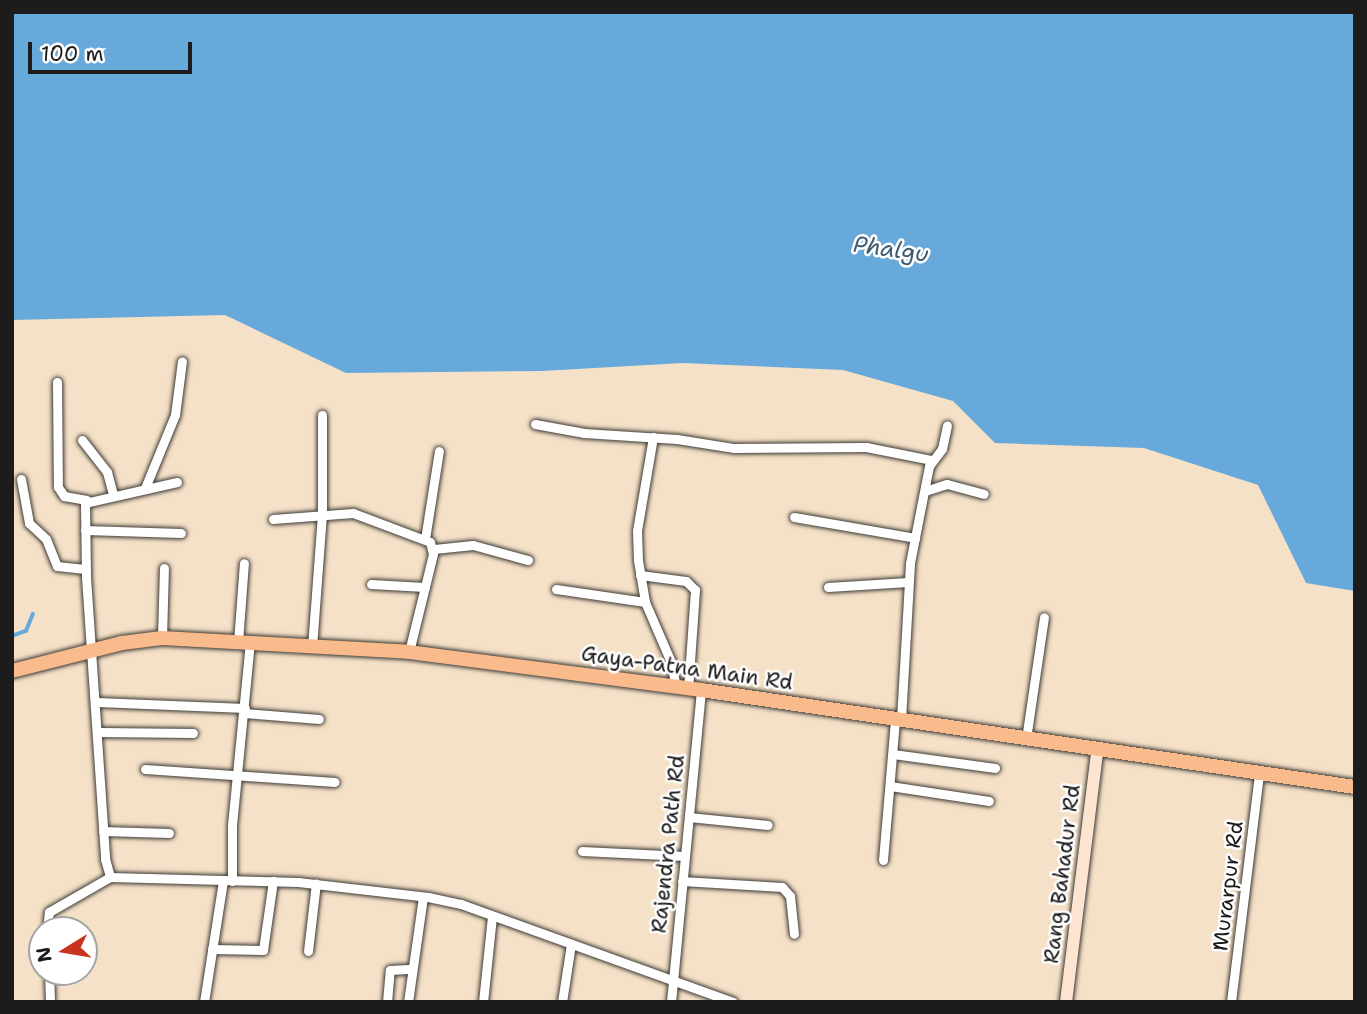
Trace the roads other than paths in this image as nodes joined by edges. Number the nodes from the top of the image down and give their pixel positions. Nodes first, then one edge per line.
1 (182, 361) dead end
2 (57, 382) dead end
3 (322, 415) dead end
4 (535, 424) dead end
5 (947, 426) dead end
6 (653, 437) junction
7 (82, 440) dead end
8 (439, 451) dead end
9 (931, 460) junction
10 (21, 479) dead end
11 (177, 482) dead end
12 (145, 488) junction
13 (925, 491) junction
14 (984, 494) dead end
15 (113, 495) junction
16 (87, 500) junction
17 (322, 513) junction
18 (794, 517) dead end
19 (272, 519) dead end
20 (85, 530) junction
21 (181, 533) dead end
22 (915, 538) junction
23 (425, 539) junction
24 (434, 549) junction
25 (528, 560) dead end
26 (244, 563) dead end
27 (164, 568) dead end
28 (86, 569) junction
29 (640, 575) junction
30 (908, 582) junction
31 (371, 584) dead end
32 (425, 587) junction
33 (828, 587) dead end
34 (556, 589) dead end
35 (645, 602) junction
36 (1044, 617) dead end
37 (162, 638) junction
38 (244, 642) junction
39 (313, 647) junction
40 (93, 650) junction
41 (409, 652) junction
42 (12, 671) edge
43 (688, 689) junction
44 (97, 702) junction
45 (245, 710) junction
46 (319, 719) dead end
47 (898, 719) junction
48 (99, 733) junction
49 (193, 733) dead end
50 (1026, 739) junction
51 (1097, 751) junction
52 (892, 754) junction
53 (995, 768) dead end
54 (145, 769) dead end
55 (237, 774) junction
56 (1259, 774) junction
57 (335, 782) dead end
58 (890, 786) junction
59 (1355, 788) edge
60 (989, 801) dead end
61 (689, 817) junction
62 (768, 825) dead end
63 (103, 831) junction
64 (169, 833) dead end
65 (582, 851) dead end
66 (685, 856) junction
67 (883, 860) dead end
68 (110, 877) junction
69 (228, 881) junction
70 (273, 881) junction
71 (682, 881) junction
72 (316, 883) junction
73 (423, 897) junction
74 (49, 916) edge
75 (492, 916) junction
76 (794, 934) dead end
77 (571, 944) junction
78 (212, 949) junction
79 (308, 951) dead end
80 (412, 969) junction
81 (672, 981) junction
82 (204, 1002) edge
83 (387, 1002) edge
84 (408, 1002) edge
85 (483, 1002) edge
86 (562, 1002) edge
87 (671, 1002) edge
88 (733, 1002) edge
89 (1066, 1002) edge
90 (1231, 1002) edge

1 - 12 street
2 - 16 street
3 - 17 street
4 - 6 street
5 - 9 street
6 - 9 street
6 - 29 street
7 - 15 street
8 - 23 street
9 - 13 street
10 - 28 street
11 - 12 street
12 - 15 street
13 - 14 street
13 - 22 street
15 - 16 street
16 - 20 street
17 - 19 street
17 - 23 street
17 - 39 street
18 - 22 street
20 - 21 street
20 - 28 street
22 - 30 street
23 - 24 street
24 - 25 street
24 - 32 street
26 - 38 street
27 - 37 street
28 - 40 street
29 - 35 street
29 - 43 street, Rajendra Path Rd
30 - 33 street
30 - 47 street
31 - 32 street
32 - 41 street
34 - 35 street
35 - 43 street
36 - 50 street
37 - 38 main road, Gaya-Patna Main Rd
37 - 40 main road, Gaya-Patna Main Rd
38 - 39 main road, Gaya-Patna Main Rd
38 - 45 street
39 - 41 main road, Gaya-Patna Main Rd
40 - 42 main road, Gaya-Patna Main Rd
40 - 44 street
41 - 43 main road, Gaya-Patna Main Rd
43 - 47 main road, Gaya-Patna Main Rd
43 - 61 street, Rajendra Path Rd
44 - 45 street
44 - 48 street
45 - 46 street
45 - 55 street
47 - 50 main road, Gaya-Patna Main Rd
47 - 52 street
48 - 49 street
48 - 63 street
50 - 51 main road, Gaya-Patna Main Rd
51 - 56 main road, Gaya-Patna Main Rd
51 - 89 street, Rang Bahadur Rd
52 - 53 street
52 - 58 street
54 - 55 street
55 - 57 street
55 - 69 street
56 - 59 main road, Gaya-Patna Main Rd
56 - 90 street, Murarpur Rd
58 - 60 street
58 - 67 street
61 - 62 street
61 - 66 street, Rajendra Path Rd
63 - 64 street
63 - 68 street
65 - 66 street
66 - 71 street, Rajendra Path Rd
68 - 69 street
68 - 74 street
69 - 70 street
69 - 78 street
70 - 72 street
70 - 78 street
71 - 76 street
71 - 81 street, Rajendra Path Rd
72 - 73 street
72 - 79 street
73 - 75 street
73 - 80 street
75 - 77 street
75 - 85 street
77 - 81 street
77 - 86 street
78 - 82 street
80 - 83 street
80 - 84 street
81 - 87 street, Rajendra Path Rd
81 - 88 street

